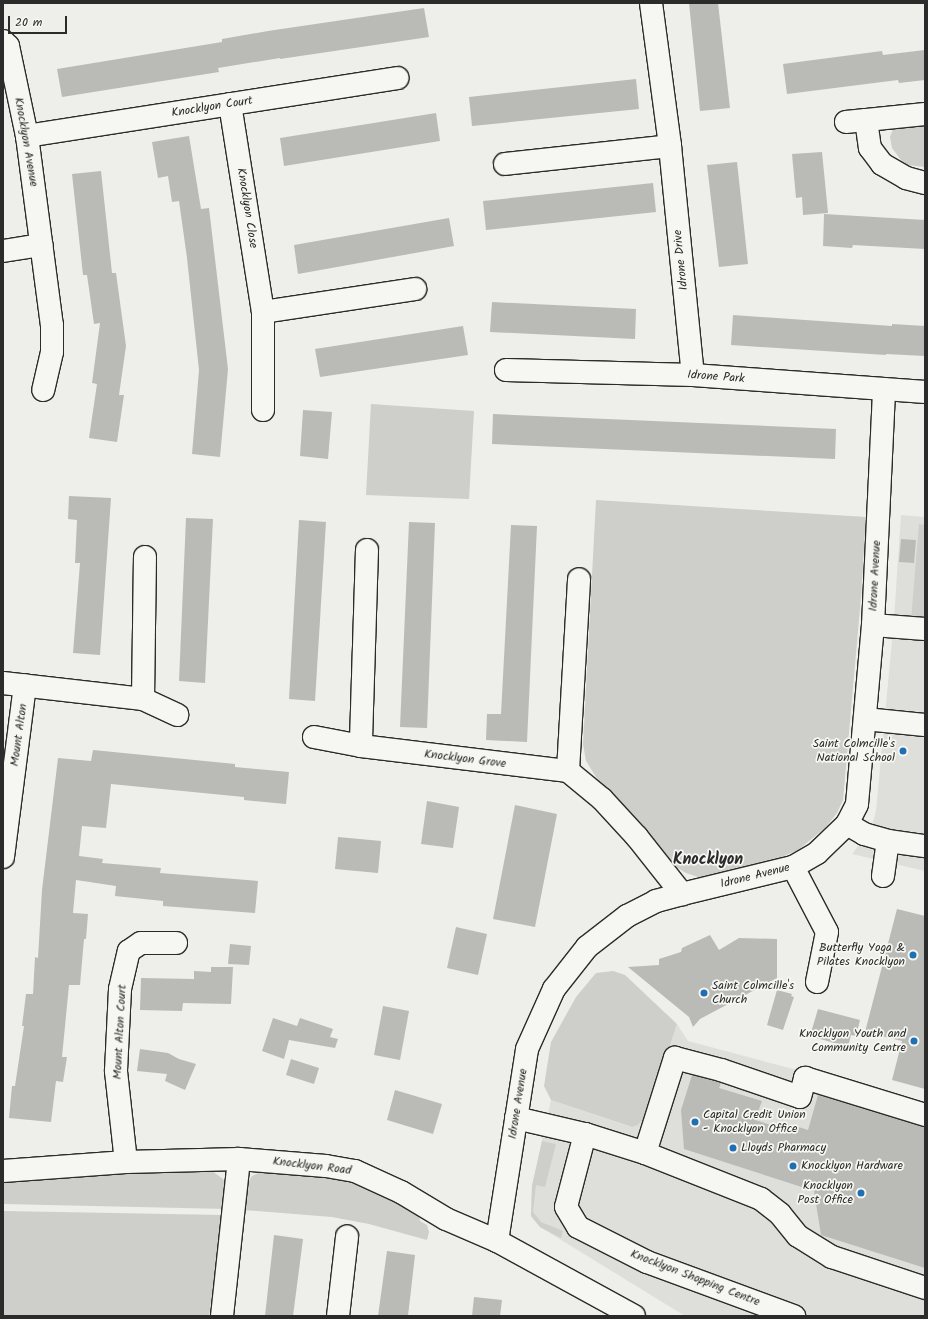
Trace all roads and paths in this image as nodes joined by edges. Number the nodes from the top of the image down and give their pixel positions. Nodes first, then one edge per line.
1 (651, 3) edge
2 (3, 41) edge
3 (397, 78) dead end
4 (230, 104) junction
5 (925, 114) edge
6 (27, 136) junction
7 (670, 146) junction
8 (505, 164) dead end
9 (925, 183) edge
10 (42, 245) junction
11 (3, 251) edge
12 (415, 289) dead end
13 (263, 312) junction
14 (506, 370) dead end
15 (693, 375) junction
16 (884, 389) junction
17 (43, 390) dead end
18 (925, 392) edge
19 (264, 410) dead end
20 (367, 550) dead end
21 (145, 557) dead end
22 (579, 579) dead end
23 (873, 625) junction
24 (925, 629) edge
25 (3, 683) edge
26 (25, 685) junction
27 (143, 699) junction
28 (177, 715) dead end
29 (865, 719) junction
30 (925, 725) edge
31 (314, 737) dead end
32 (361, 746) junction
33 (568, 771) junction
34 (847, 824) junction
35 (888, 841) junction
36 (925, 846) edge
37 (3, 857) edge
38 (793, 867) junction
39 (883, 876) dead end
40 (682, 894) junction
41 (176, 943) dead end
42 (817, 982) dead end
43 (925, 1115) edge
44 (516, 1118) junction
45 (585, 1134) junction
46 (644, 1153) junction
47 (239, 1159) junction
48 (126, 1162) junction
49 (3, 1171) edge
50 (347, 1237) dead end
51 (497, 1241) junction
52 (925, 1288) edge
53 (222, 1316) edge
54 (338, 1316) edge
55 (634, 1316) edge
56 (794, 1316) edge

1 - 7 street, Idrone Drive
2 - 6 street, Knocklyon Avenue
3 - 4 street, Knocklyon Court
4 - 6 street, Knocklyon Court
4 - 13 street, Knocklyon Close
5 - 9 street
6 - 10 street, Knocklyon Avenue
7 - 8 street
7 - 15 street, Idrone Drive
10 - 11 street
10 - 17 street, Knocklyon Avenue
12 - 13 street
13 - 19 street, Knocklyon Close
14 - 15 street, Idrone Park
15 - 16 street, Idrone Park
16 - 18 street, Idrone Park
16 - 23 street, Idrone Avenue
20 - 32 street
21 - 27 street
22 - 33 street
23 - 24 street
23 - 29 street, Idrone Avenue
25 - 26 street
26 - 27 street
26 - 37 street, Mount Alton
27 - 28 street
29 - 30 street
29 - 34 street, Idrone Avenue
31 - 32 street, Knocklyon Grove
32 - 33 street, Knocklyon Grove
33 - 40 street
34 - 35 street
34 - 38 street, Idrone Avenue
35 - 36 street
35 - 39 street
38 - 40 street, Idrone Avenue
38 - 42 street
40 - 44 street, Idrone Avenue
41 - 48 street, Mount Alton Court
43 - 46 street
44 - 45 street
44 - 51 street, Idrone Avenue
45 - 46 street
45 - 56 street, Knocklyon Shopping Centre
46 - 52 street
47 - 48 street, Knocklyon Road
47 - 51 street, Knocklyon Road
47 - 53 street
48 - 49 street, Knocklyon Road
50 - 54 street
51 - 55 street, Knocklyon Road

